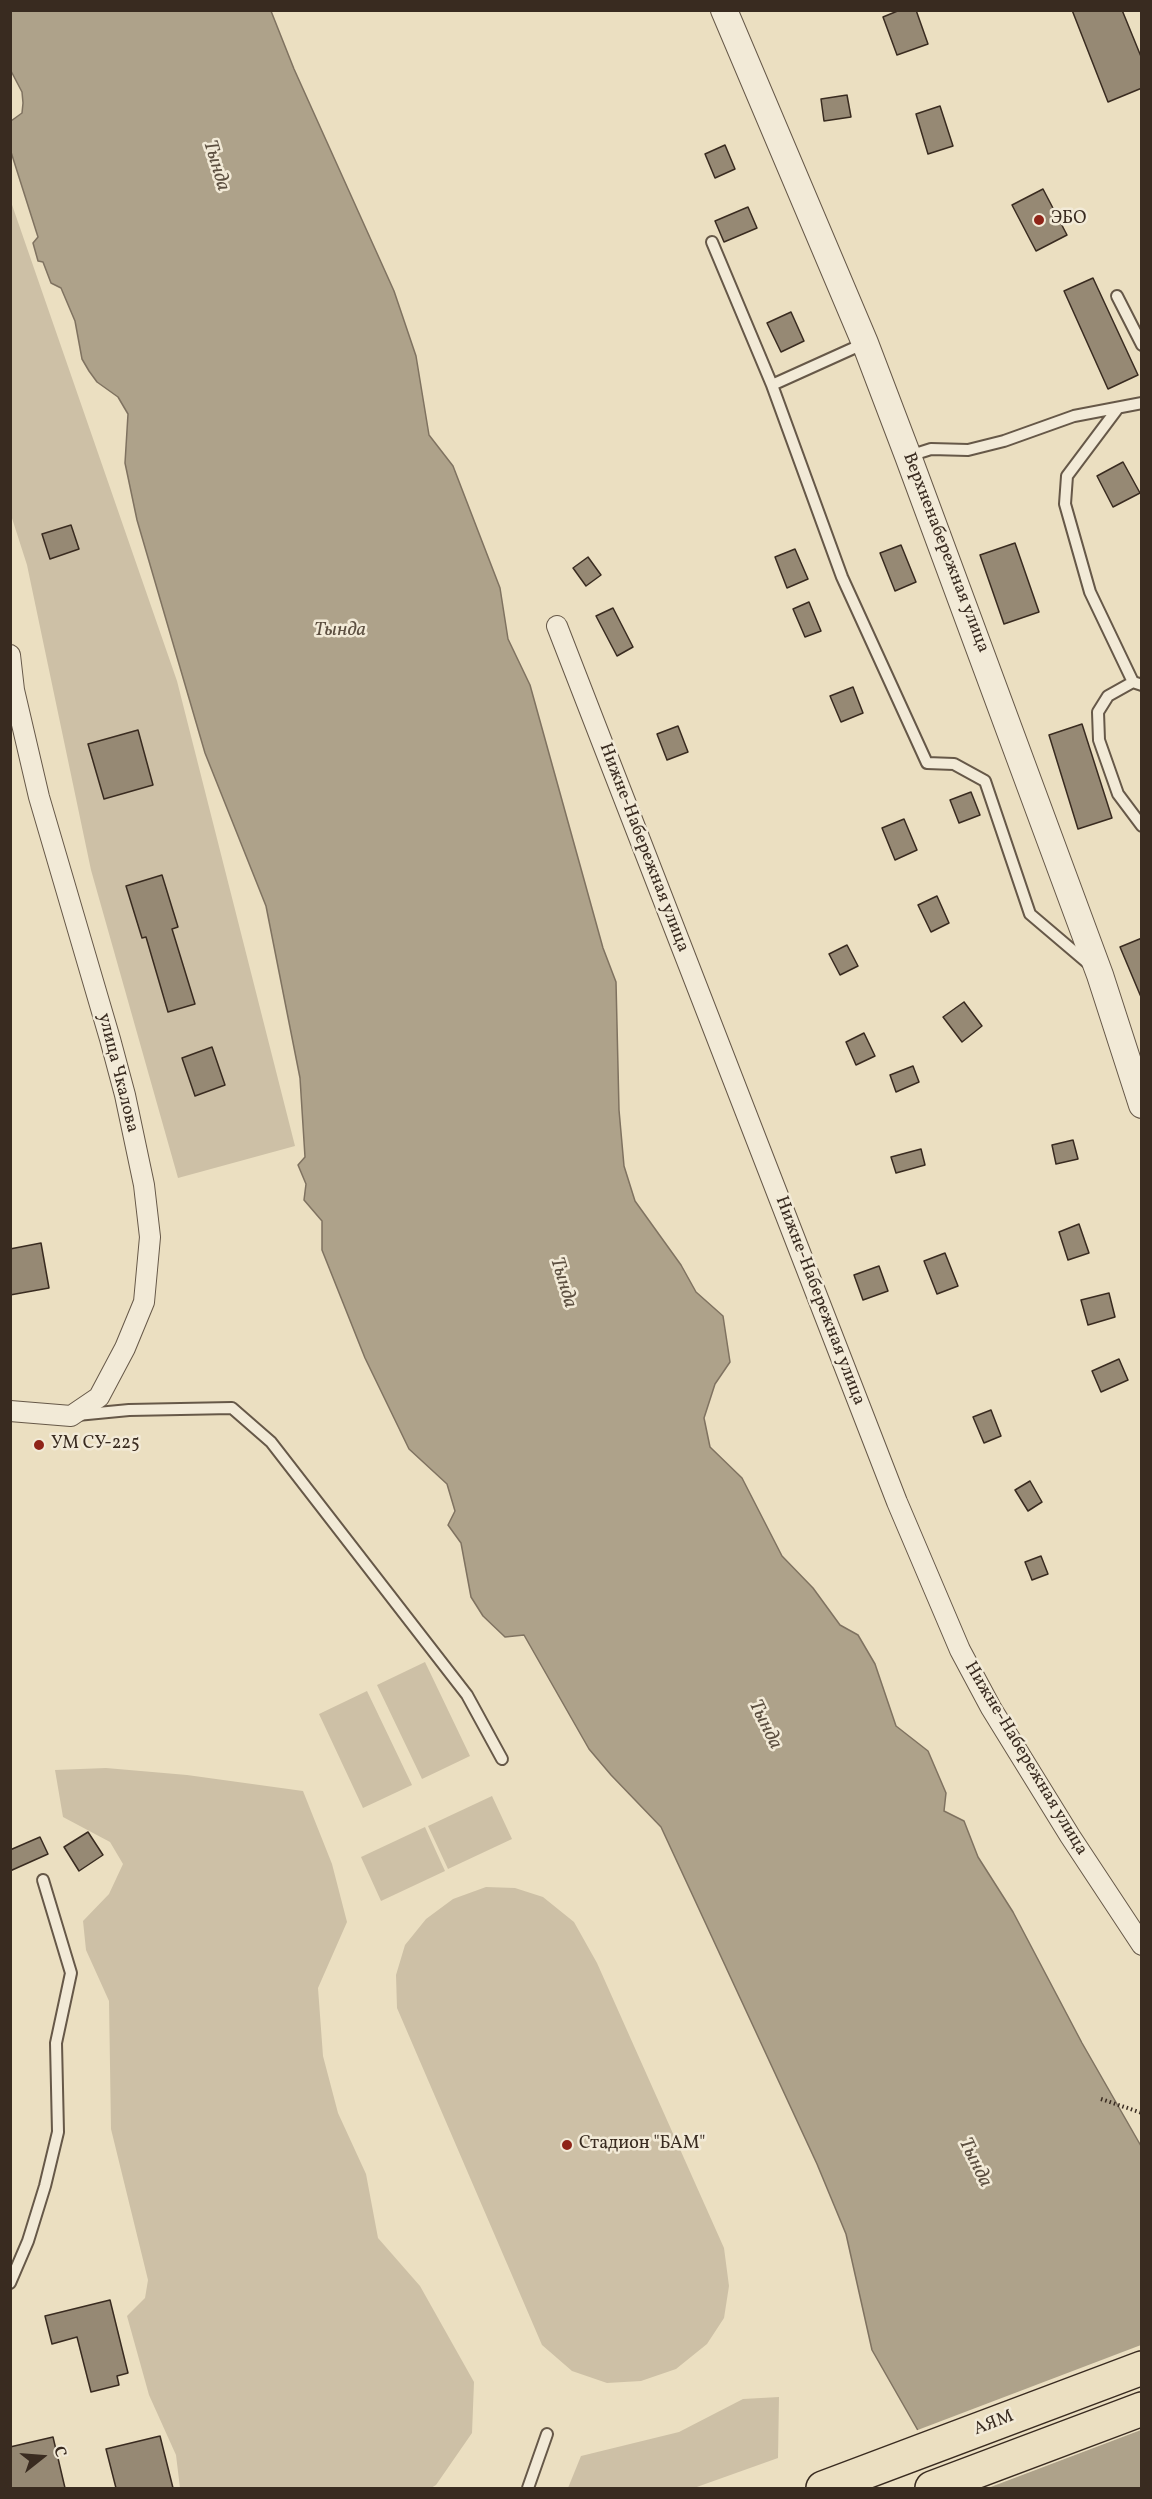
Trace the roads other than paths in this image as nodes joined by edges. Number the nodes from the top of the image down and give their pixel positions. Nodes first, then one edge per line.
1 (724, 10) edge
2 (712, 242) dead end
3 (1118, 296) dead end
4 (865, 343) junction
5 (1142, 345) edge
6 (772, 386) junction
7 (1142, 403) edge
8 (1118, 408) junction
9 (908, 456) junction
10 (557, 626) dead end
11 (10, 655) edge
12 (1137, 683) edge
13 (1142, 826) edge
14 (1101, 975) junction
15 (1140, 1094) edge
16 (10, 1411) edge
17 (71, 1416) junction
18 (502, 1759) dead end
19 (43, 1880) dead end
20 (1142, 1945) edge
21 (10, 2283) edge
22 (1142, 2368) edge
23 (1142, 2409) edge
24 (547, 2434) dead end
25 (835, 2484) edge
26 (528, 2488) edge
27 (932, 2488) edge

1 - 4 street, Верхненабережная улица
2 - 6 lane
3 - 5 lane
4 - 6 lane
4 - 9 street, Верхненабережная улица
6 - 14 lane
7 - 8 lane
8 - 9 lane
8 - 12 lane
9 - 14 street, Верхненабережная улица
10 - 20 street, Нижне-Набережная улица
11 - 17 street, улица Чкалова
12 - 13 lane
14 - 15 street, Верхненабережная улица
16 - 17 street
17 - 18 lane
19 - 21 lane
22 - 25 highway, АЯМ
23 - 27 highway
24 - 26 lane

